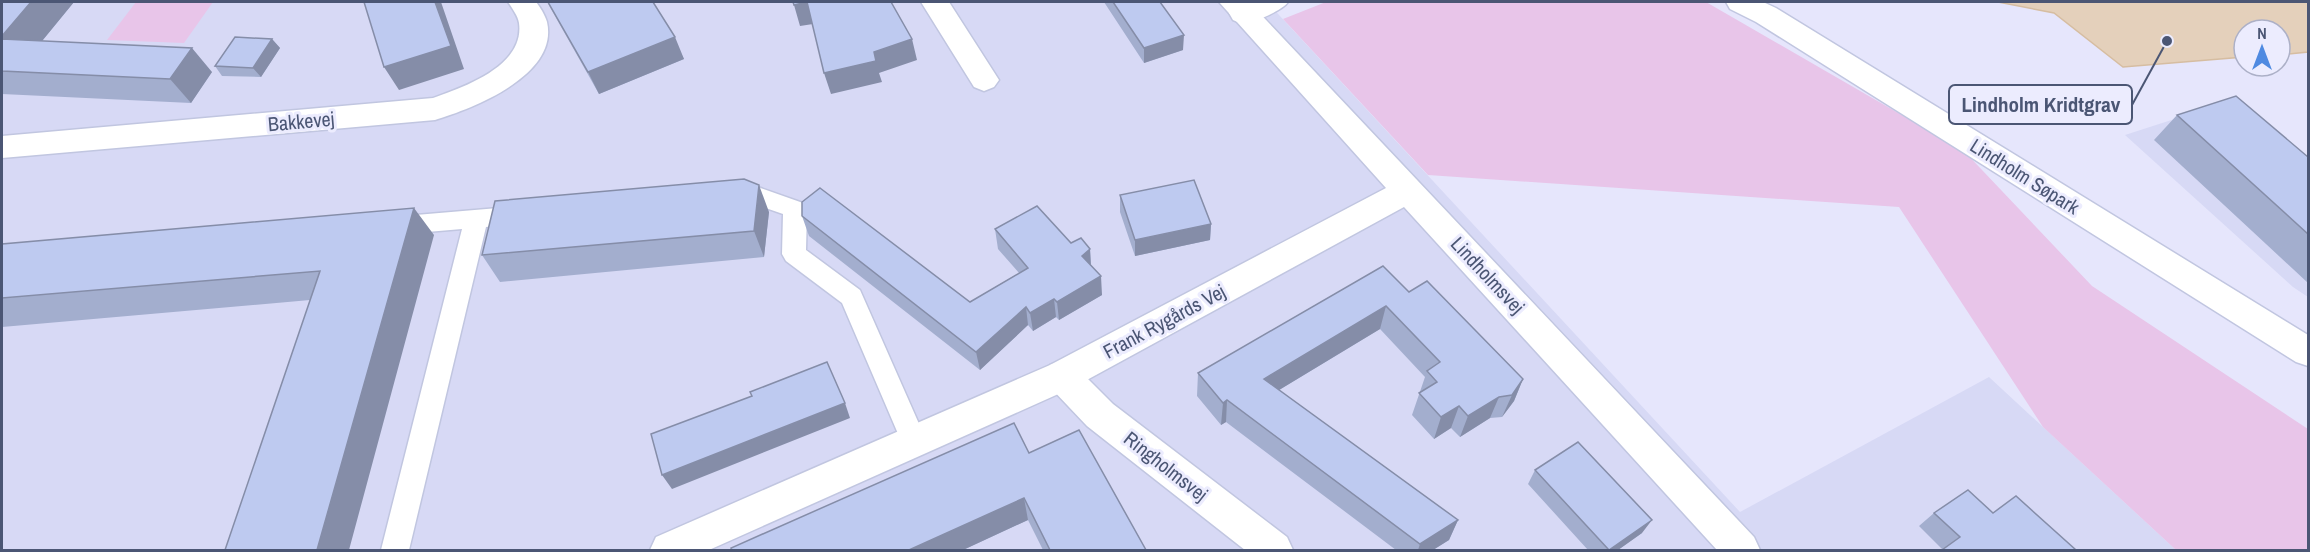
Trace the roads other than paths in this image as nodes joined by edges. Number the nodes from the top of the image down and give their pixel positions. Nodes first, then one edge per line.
1 (522, 2) edge
2 (935, 2) edge
3 (1274, 2) edge
4 (1740, 2) edge
5 (1238, 7) edge
6 (984, 80) dead end
7 (2, 147) edge
8 (1409, 190) junction
9 (708, 199) edge
10 (545, 213) edge
11 (476, 219) junction
12 (374, 228) edge
13 (2308, 352) edge
14 (1062, 376) junction
15 (914, 442) junction
16 (395, 550) edge
17 (669, 550) edge
18 (1274, 550) edge
19 (1741, 550) edge

1 - 7 street, Bakkevej
2 - 6 street
3 - 5 street
4 - 13 street, Lindholm Søpark
5 - 8 street, Lindholmsvej
8 - 14 street, Frank Rygårds Vej
8 - 19 street, Lindholmsvej
9 - 15 lane
10 - 11 lane
11 - 12 lane
11 - 16 lane
14 - 15 street, Frank Rygårds Vej
14 - 18 street, Ringholmsvej
15 - 17 street, Frank Rygårds Vej

